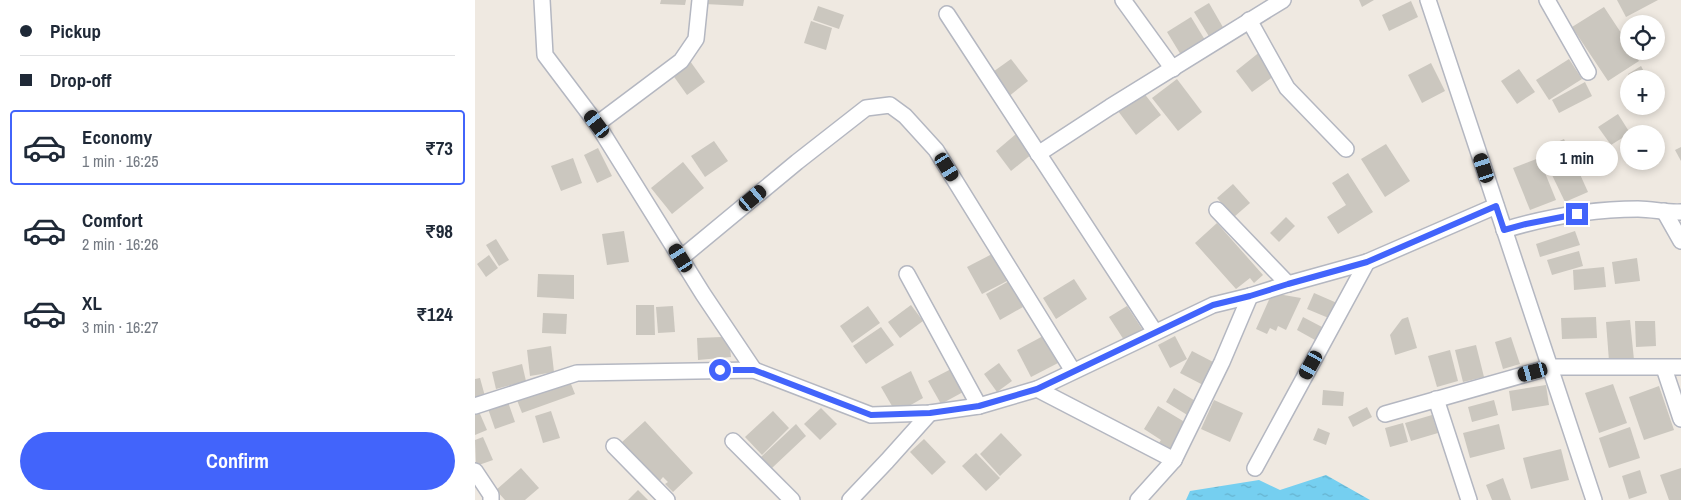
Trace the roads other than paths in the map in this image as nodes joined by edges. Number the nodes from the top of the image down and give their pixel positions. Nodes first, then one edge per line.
1 (542, 0) edge
2 (700, 0) edge
3 (1123, 0) edge
4 (1283, 0) edge
5 (1429, 0) edge
6 (1547, 0) edge
7 (947, 14) dead end
8 (1249, 20) junction
9 (1173, 68) junction
10 (1588, 72) dead end
11 (597, 124) junction
12 (1346, 149) dead end
13 (1038, 154) junction
14 (1496, 206) junction
15 (1217, 210) dead end
16 (1664, 211) junction
17 (1681, 212) edge
18 (1504, 230) junction
19 (1681, 241) edge
20 (681, 258) junction
21 (1367, 262) junction
22 (907, 274) dead end
23 (1288, 284) junction
24 (1250, 296) junction
25 (1155, 332) junction
26 (1551, 367) junction
27 (1681, 367) edge
28 (1664, 368) junction
29 (754, 370) junction
30 (1073, 370) junction
31 (1037, 389) junction
32 (1436, 399) junction
33 (475, 406) edge
34 (979, 406) junction
35 (930, 413) junction
36 (1385, 414) dead end
37 (1681, 419) edge
38 (733, 441) dead end
39 (614, 446) dead end
40 (1174, 460) junction
41 (1255, 468) dead end
42 (475, 471) edge
43 (491, 500) edge
44 (667, 500) edge
45 (792, 500) edge
46 (850, 500) edge
47 (1137, 500) edge
48 (1469, 500) edge
49 (1594, 500) edge

1 - 11 street
2 - 11 street
3 - 9 street
4 - 8 street
5 - 14 street
6 - 10 street
7 - 13 street
8 - 9 street
8 - 12 street
9 - 13 street
11 - 20 street
13 - 25 street
14 - 18 street
14 - 21 street
15 - 23 street
16 - 17 street
16 - 18 street
16 - 19 street
18 - 26 street
20 - 29 street
20 - 30 street
21 - 23 street
21 - 41 street
22 - 34 street
23 - 24 street
24 - 25 street
24 - 40 street
25 - 30 street
26 - 28 street
26 - 32 street
26 - 49 street
27 - 28 street
28 - 37 street
29 - 33 street
29 - 35 street
30 - 31 street
31 - 34 street
31 - 40 street
32 - 36 street
32 - 48 street
34 - 35 street
35 - 46 street
38 - 45 street
39 - 44 street
40 - 47 street
42 - 43 street

